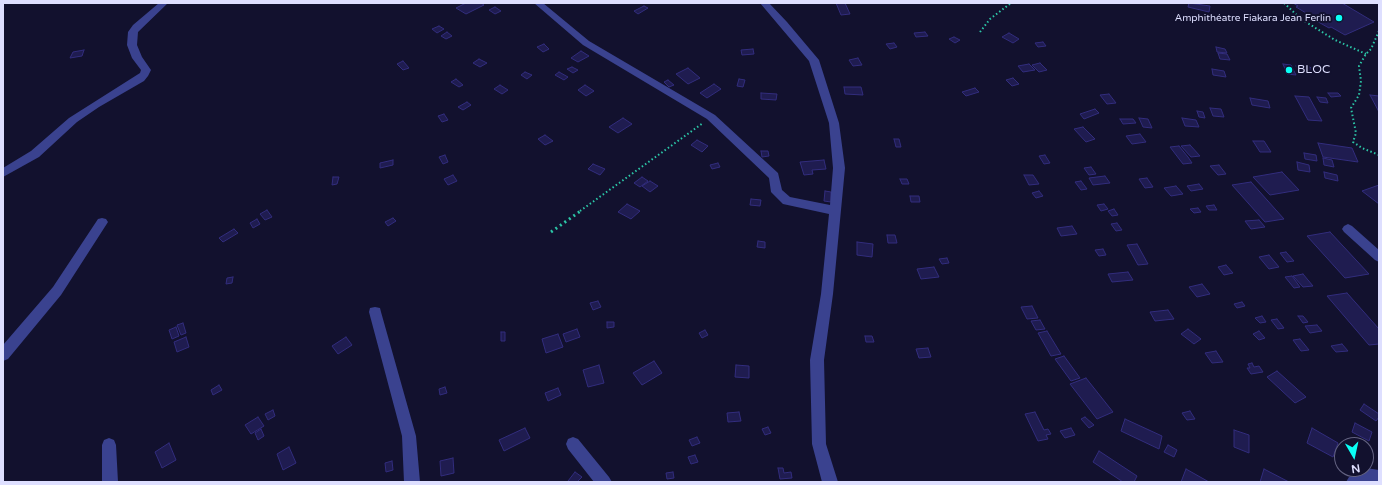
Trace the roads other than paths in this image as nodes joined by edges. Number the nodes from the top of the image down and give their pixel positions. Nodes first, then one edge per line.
1 (164, 3) edge
2 (538, 3) edge
3 (764, 3) edge
4 (3, 173) edge
5 (836, 211) junction
6 (102, 222) dead end
7 (1348, 229) dead end
8 (1379, 257) edge
9 (375, 312) dead end
10 (3, 355) edge
11 (573, 444) dead end
12 (109, 446) dead end
13 (1379, 477) edge
14 (110, 482) edge
15 (412, 482) edge
16 (604, 482) edge
17 (830, 482) edge
18 (1354, 482) edge

1 - 4 street
2 - 5 street
3 - 5 street
5 - 17 street
6 - 10 street
7 - 8 street
9 - 15 street
11 - 16 street
12 - 14 street
13 - 18 street

